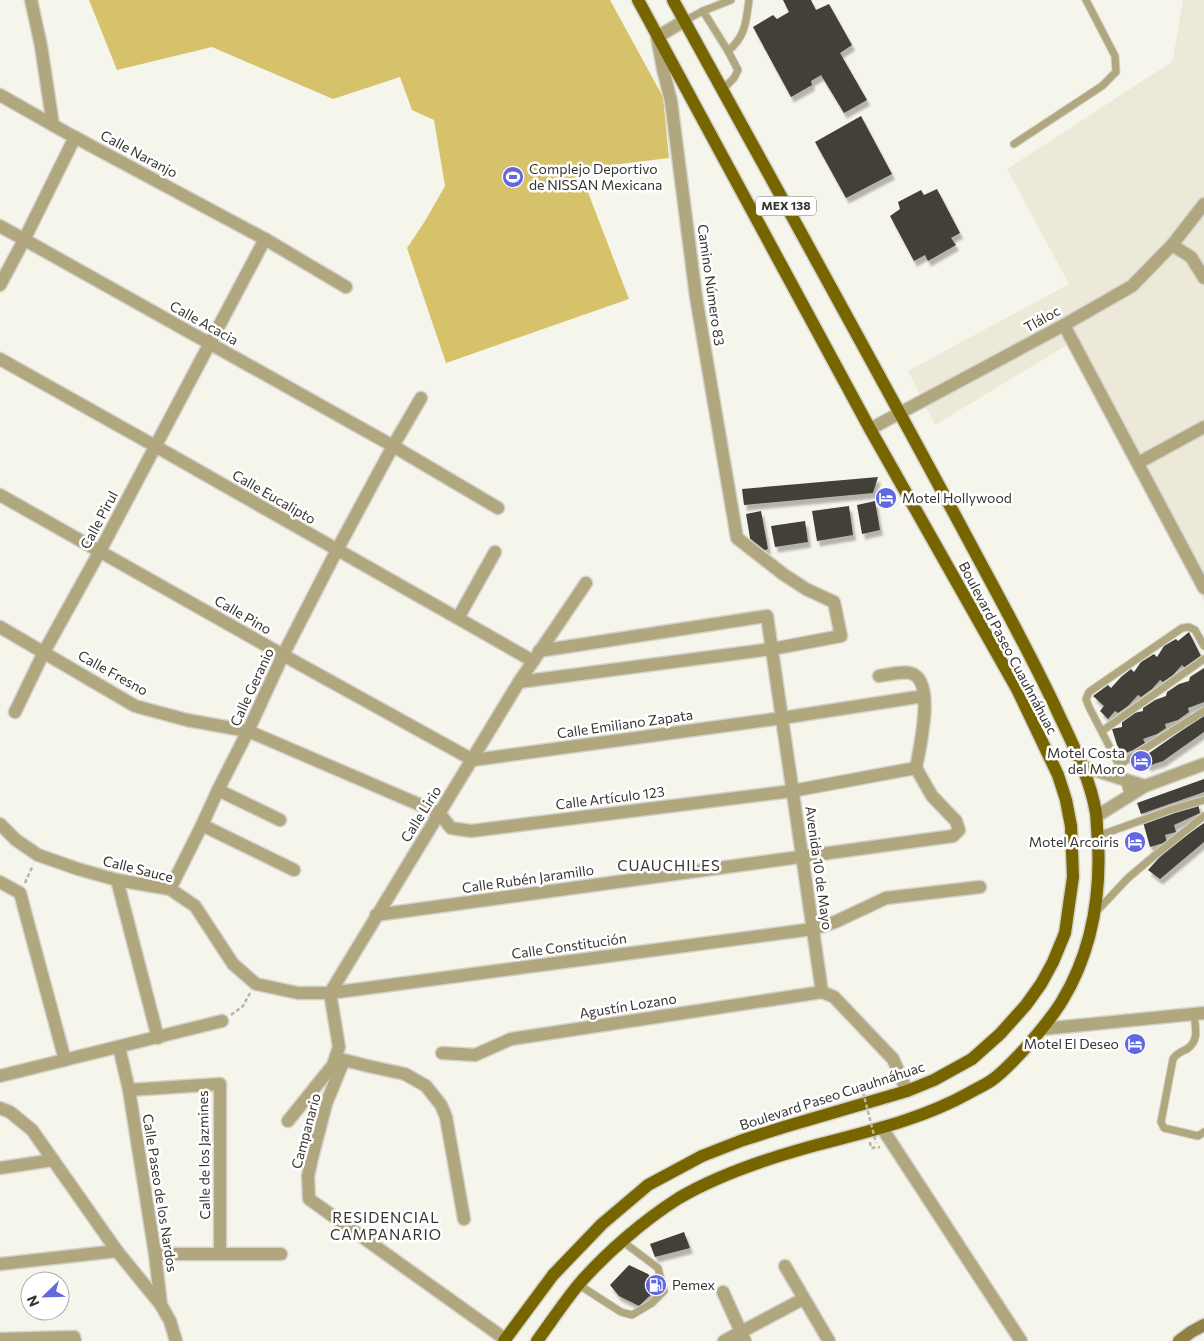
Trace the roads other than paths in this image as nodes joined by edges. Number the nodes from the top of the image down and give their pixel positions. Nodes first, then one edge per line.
1 (31, 0) edge
2 (638, 0) edge
3 (673, 0) edge
4 (731, 0) edge
5 (749, 0) edge
6 (1086, 0) edge
7 (703, 11) junction
8 (684, 21) junction
9 (657, 37) junction
10 (728, 51) junction
11 (722, 90) junction
12 (0, 95) edge
13 (53, 125) junction
14 (75, 137) junction
15 (1014, 144) dead end
16 (1204, 204) edge
17 (1204, 218) edge
18 (1191, 220) junction
19 (0, 226) edge
20 (266, 239) junction
21 (24, 240) junction
22 (1172, 245) junction
23 (1204, 278) edge
24 (0, 285) edge
25 (346, 287) dead end
26 (1064, 325) junction
27 (210, 343) junction
28 (0, 359) edge
29 (420, 398) dead end
30 (900, 412) junction
31 (1204, 427) edge
32 (870, 429) junction
33 (155, 446) junction
34 (393, 446) junction
35 (1138, 463) junction
36 (0, 495) edge
37 (498, 508) dead end
38 (336, 550) junction
39 (100, 551) junction
40 (495, 552) dead end
41 (586, 583) dead end
42 (1204, 588) edge
43 (458, 618) junction
44 (0, 627) edge
45 (1204, 646) edge
46 (772, 649) junction
47 (44, 652) junction
48 (283, 655) junction
49 (536, 656) junction
50 (1204, 659) edge
51 (879, 676) dead end
52 (519, 682) junction
53 (924, 696) junction
54 (1204, 711) edge
55 (15, 712) dead end
56 (782, 718) junction
57 (248, 731) junction
58 (1102, 731) junction
59 (473, 760) junction
60 (1119, 764) junction
61 (1204, 764) edge
62 (1084, 767) junction
63 (916, 768) junction
64 (1124, 780) junction
65 (1145, 786) junction
66 (218, 790) junction
67 (792, 790) junction
68 (1129, 796) junction
69 (1204, 800) edge
70 (438, 812) junction
71 (1096, 816) junction
72 (1204, 816) edge
73 (280, 820) dead end
74 (0, 824) edge
75 (202, 825) junction
76 (1098, 836) junction
77 (802, 856) junction
78 (294, 870) dead end
79 (117, 880) junction
80 (0, 882) edge
81 (980, 887) dead end
82 (170, 889) junction
83 (1094, 914) junction
84 (376, 915) junction
85 (812, 929) junction
86 (822, 992) junction
87 (330, 993) junction
88 (1199, 1013) edge
89 (222, 1021) road end
90 (1042, 1029) junction
91 (158, 1038) junction
92 (119, 1047) junction
93 (442, 1053) dead end
94 (65, 1060) junction
95 (0, 1076) edge
96 (129, 1090) junction
97 (907, 1091) junction
98 (0, 1108) edge
99 (288, 1120) dead end
100 (882, 1128) junction
101 (1204, 1132) edge
102 (53, 1160) junction
103 (0, 1168) edge
104 (464, 1219) dead end
105 (622, 1241) junction
106 (117, 1251) junction
107 (155, 1254) junction
108 (220, 1254) junction
109 (281, 1254) dead end
110 (0, 1264) edge
111 (785, 1266) dead end
112 (579, 1285) junction
113 (723, 1292) dead end
114 (803, 1299) junction
115 (161, 1305) junction
116 (1204, 1325) edge
117 (743, 1337) edge
118 (0, 1339) edge
119 (505, 1340) edge
120 (76, 1341) edge
121 (176, 1341) edge
122 (537, 1341) edge
123 (724, 1341) edge
124 (829, 1341) edge
125 (1021, 1341) edge
126 (1179, 1341) edge

1 - 13 street
2 - 9 main road, Boulevard Paseo Cuauhnáhuac / MEX 138
3 - 8 main road, Boulevard Paseo Cuauhnáhuac / MEX 138
4 - 7 lane
5 - 10 lane
6 - 15 lane
7 - 8 lane
7 - 10 lane
8 - 9 street
8 - 11 main road, Boulevard Paseo Cuauhnáhuac / MEX 138
9 - 32 main road, Boulevard Paseo Cuauhnáhuac / MEX 138
9 - 46 street, Camino Número 83
10 - 11 lane
11 - 30 main road, Boulevard Paseo Cuauhnáhuac / MEX 138
12 - 13 street, Calle Naranjo
13 - 14 street, Calle Naranjo
14 - 20 street, Calle Naranjo
14 - 21 street
16 - 18 street, Tláloc
17 - 18 street
18 - 22 street, Tláloc
19 - 21 street, Calle Acacia
20 - 25 street, Calle Naranjo
20 - 27 street, Calle Pirul
21 - 24 street
21 - 27 street, Calle Acacia
22 - 23 street
22 - 26 street, Tláloc
26 - 30 street, Tláloc
26 - 35 street
27 - 33 street, Calle Pirul
27 - 34 street, Calle Acacia
28 - 33 street, Calle Eucalipto
29 - 34 street, Calle Geranio
30 - 32 street, Tláloc
30 - 62 main road, Boulevard Paseo Cuauhnáhuac / MEX 138
31 - 35 street
32 - 97 main road, Boulevard Paseo Cuauhnáhuac / MEX 138
33 - 38 street, Calle Eucalipto
33 - 39 street, Calle Pirul
34 - 37 street, Calle Acacia
34 - 38 street, Calle Geranio
35 - 42 street
36 - 39 street, Calle Pino
38 - 43 street, Calle Eucalipto
38 - 48 street, Calle Geranio
39 - 47 street, Calle Pirul
39 - 48 street, Calle Pino
40 - 43 street
41 - 49 street, Calle Lirio
43 - 49 street, Calle Eucalipto
44 - 47 street, Calle Fresno
45 - 58 lane
46 - 49 street, Avenida 10 de Mayo
46 - 52 street
46 - 56 street, Avenida 10 de Mayo
47 - 55 street, Calle Pirul
47 - 57 street, Calle Fresno
48 - 57 street, Calle Geranio
48 - 59 street, Calle Pino
49 - 52 street, Calle Lirio
50 - 58 lane
51 - 53 street
52 - 59 street, Calle Lirio
53 - 56 street, Calle Emiliano Zapata
53 - 63 street
54 - 60 lane
56 - 59 street, Calle Emiliano Zapata
56 - 67 street, Avenida 10 de Mayo
57 - 66 street, Calle Geranio
57 - 70 street, Calle Fresno
58 - 60 lane
59 - 70 street, Calle Lirio
60 - 64 lane
61 - 65 street
62 - 64 street
62 - 71 main road, Boulevard Paseo Cuauhnáhuac / MEX 138
63 - 67 street, Calle Artículo 123
63 - 77 street, Calle Rubén Jaramillo
64 - 65 street
64 - 68 lane
65 - 68 street
66 - 73 street
66 - 75 street, Calle Geranio
67 - 70 street, Calle Artículo 123
67 - 77 street, Avenida 10 de Mayo
68 - 71 street
69 - 76 lane
70 - 84 street, Calle Lirio
71 - 76 main road, Boulevard Paseo Cuauhnáhuac / MEX 138
72 - 83 lane
74 - 79 street, Calle Sauce
75 - 78 street
75 - 82 street, Calle Geranio
76 - 83 main road, Boulevard Paseo Cuauhnáhuac / MEX 138
77 - 84 street, Calle Rubén Jaramillo
77 - 85 street, Avenida 10 de Mayo
79 - 82 street, Calle Sauce
79 - 91 street
80 - 94 street
81 - 85 street, Calle Constitución
82 - 87 street, Calle Sauce
83 - 90 main road, Boulevard Paseo Cuauhnáhuac / MEX 138
84 - 87 street, Calle Lirio
85 - 86 street, Avenida 10 de Mayo
85 - 87 street, Calle Constitución
86 - 93 street, Agustín Lozano
86 - 97 street
87 - 99 street
88 - 90 street
88 - 101 lane
89 - 91 street
90 - 100 main road, Boulevard Paseo Cuauhnáhuac / MEX 138
91 - 92 street
92 - 94 street
92 - 96 street, Calle Paseo de los Nardos
94 - 95 street
96 - 107 street, Calle Paseo de los Nardos
96 - 108 street, Calle de los Jazmines
97 - 119 main road, Boulevard Paseo Cuauhnáhuac / MEX 138
98 - 102 street
100 - 105 main road, Boulevard Paseo Cuauhnáhuac / MEX 138
100 - 125 street
102 - 103 street
102 - 106 street
104 - 119 street, Campanario
105 - 112 main road, Boulevard Paseo Cuauhnáhuac / MEX 138
105 - 112 lane
106 - 110 street
106 - 115 street
107 - 108 street
107 - 115 street, Calle Paseo de los Nardos
108 - 109 street
111 - 114 street
112 - 122 main road, Boulevard Paseo Cuauhnáhuac / MEX 138
113 - 117 street
114 - 117 street
114 - 124 street
115 - 121 street, Calle Paseo de los Nardos
116 - 126 street
117 - 123 street
118 - 120 street

